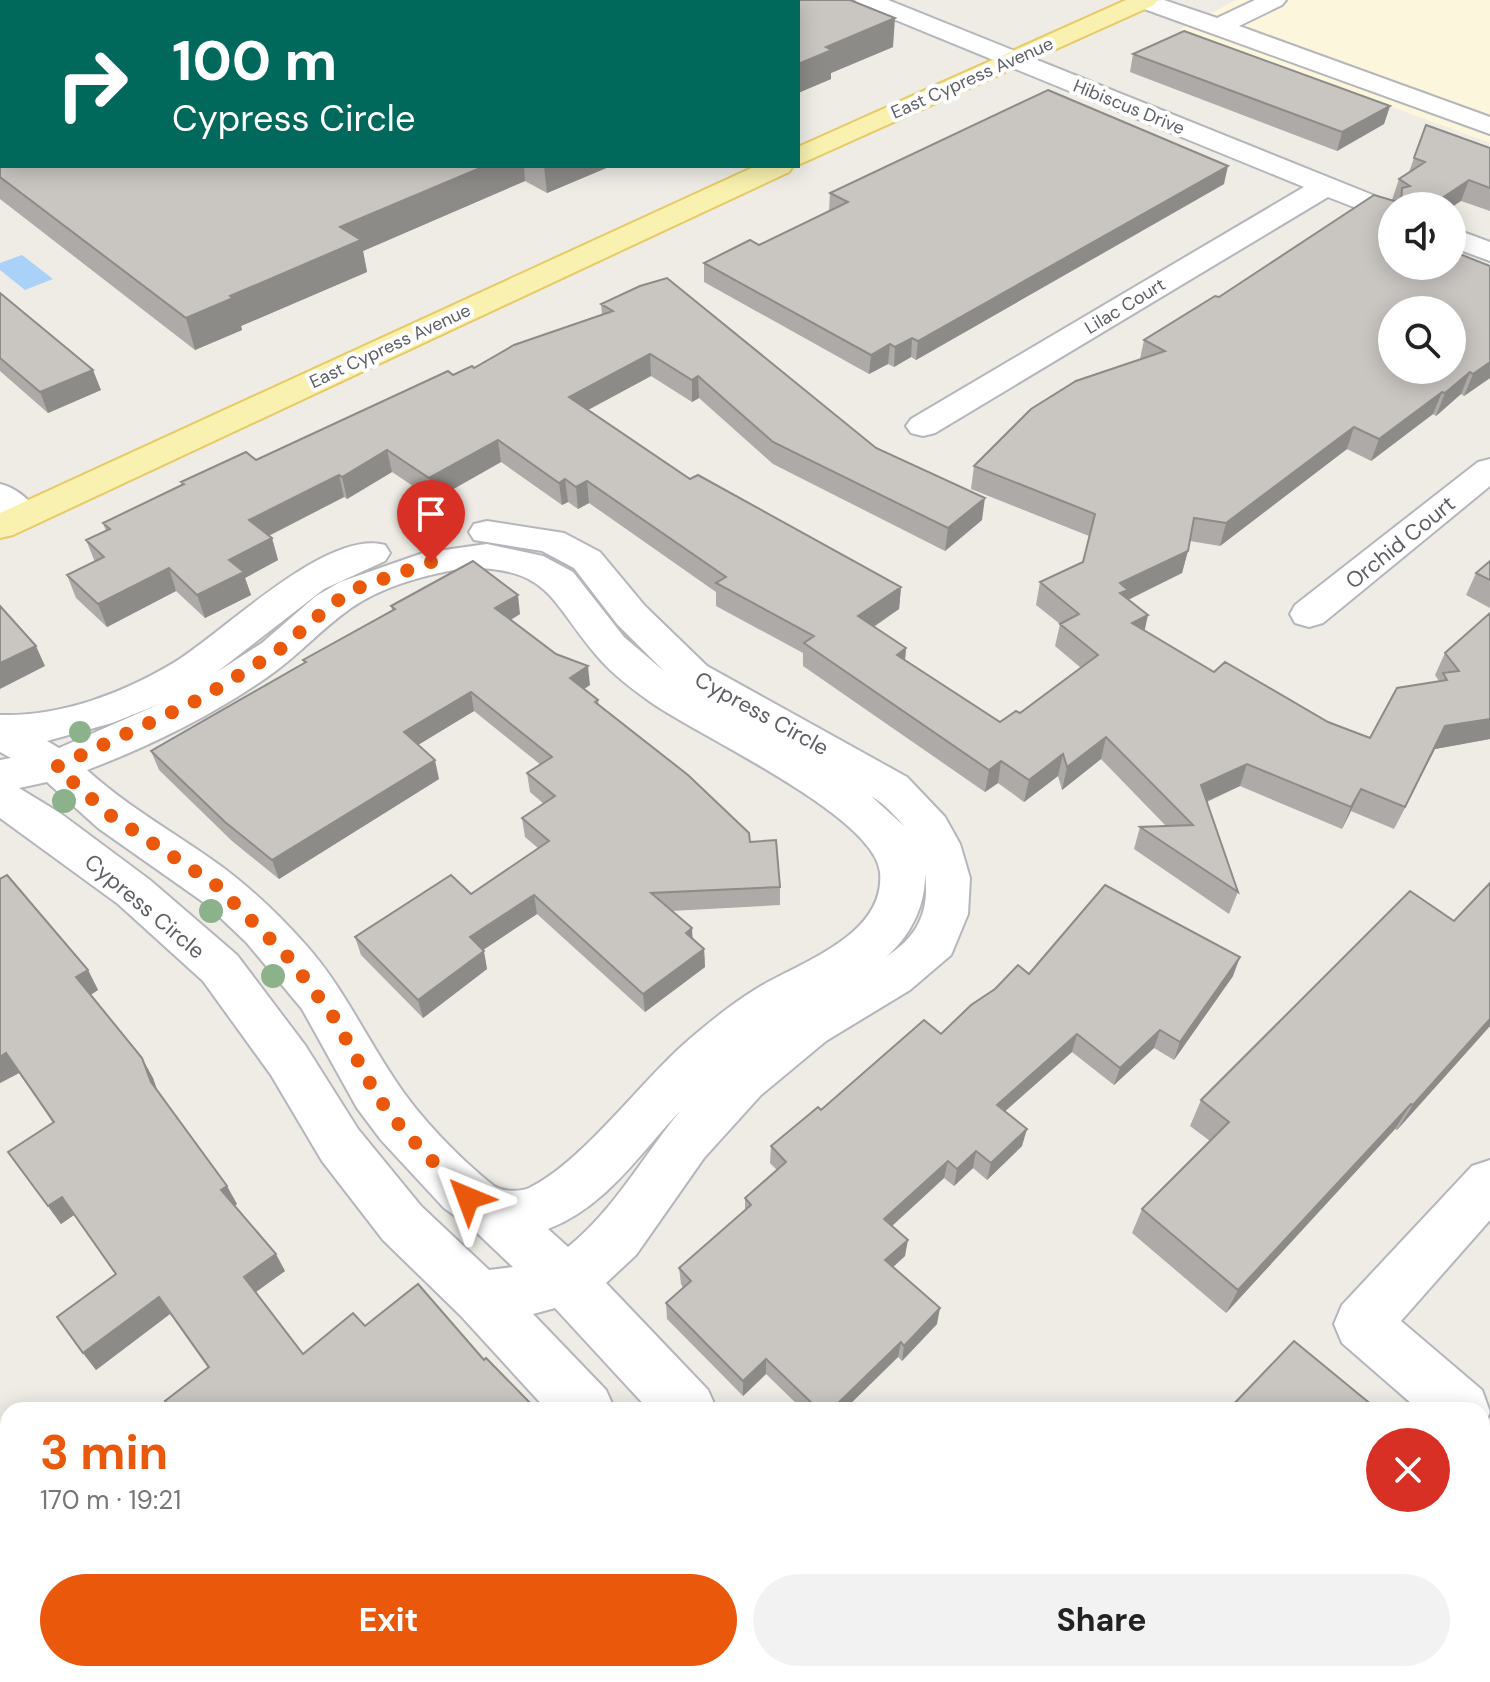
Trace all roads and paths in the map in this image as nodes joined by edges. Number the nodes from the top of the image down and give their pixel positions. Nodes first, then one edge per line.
1 (1145, 0) edge
2 (1274, 0) edge
3 (877, 1) edge
4 (1218, 27) junction
5 (1010, 59) junction
6 (1490, 126) edge
7 (800, 156) edge
8 (775, 168) edge
9 (1326, 186) junction
10 (1378, 207) edge
11 (1466, 243) edge
12 (1490, 252) edge
13 (923, 426) dead end
14 (1490, 469) edge
15 (8, 512) edge
16 (1309, 614) dead end
17 (0, 732) edge
18 (56, 767) junction
19 (0, 775) edge
20 (0, 797) edge
21 (1490, 1183) edge
22 (492, 1213) junction
23 (564, 1278) junction
24 (479, 1297) junction
25 (578, 1402) edge
26 (680, 1402) edge
27 (1453, 1402) edge

1 - 4 street
1 - 5 main road, East Cypress Avenue
2 - 4 street
3 - 5 street, Hibiscus Drive
4 - 6 street
5 - 7 main road, East Cypress Avenue
5 - 9 street, Hibiscus Drive
8 - 15 main road, East Cypress Avenue
9 - 10 street, Hibiscus Drive
9 - 13 street, Lilac Court
11 - 12 street
14 - 16 street, Orchid Court
17 - 18 street, Cypress Circle
17 - 23 street, Cypress Circle
18 - 19 street, Cypress Circle
18 - 22 street, Cypress Circle
18 - 22 street, Cypress Circle
20 - 24 street, Cypress Circle
21 - 27 street
22 - 23 street, Cypress Circle
23 - 24 street, Cypress Circle
23 - 26 street, Cypress Circle
24 - 25 street, Cypress Circle

